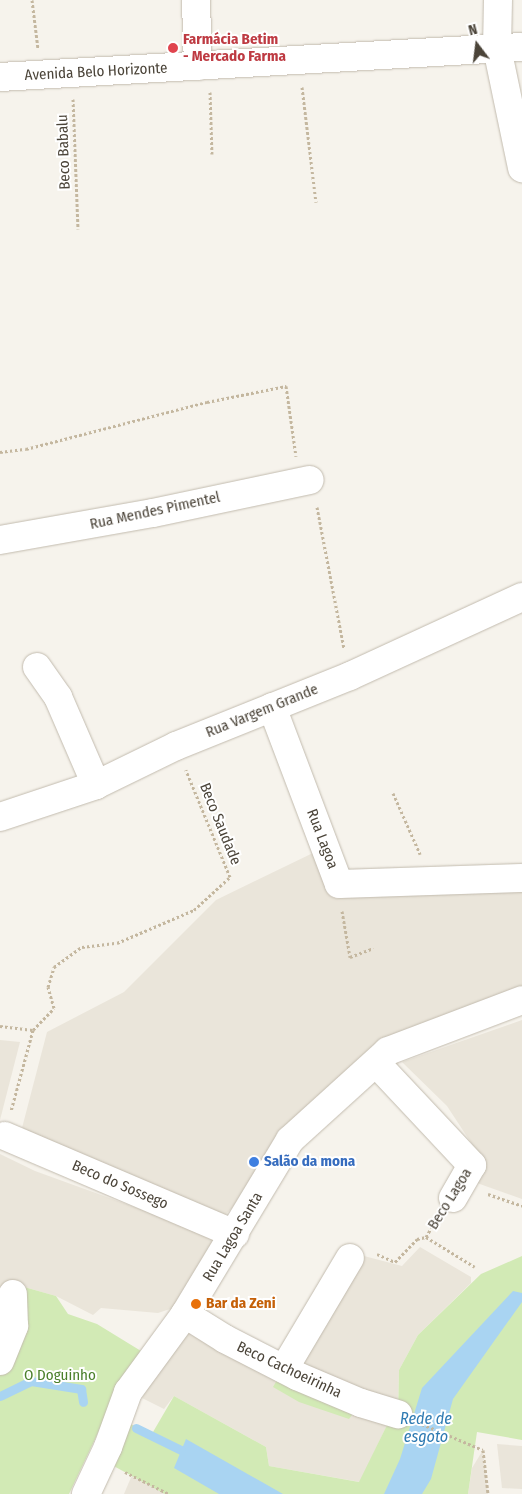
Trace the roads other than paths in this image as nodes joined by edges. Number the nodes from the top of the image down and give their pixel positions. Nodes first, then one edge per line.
1 (196, 0) edge
2 (498, 0) edge
3 (510, 48) edge
4 (203, 66) junction
5 (0, 77) edge
6 (522, 168) edge
7 (310, 480) dead end
8 (0, 540) edge
9 (522, 597) edge
10 (37, 667) dead end
11 (272, 707) junction
12 (96, 785) junction
13 (0, 817) edge
14 (522, 878) edge
15 (522, 1000) edge
16 (377, 1064) junction
17 (4, 1136) road end
18 (453, 1198) road end
19 (235, 1234) junction
20 (350, 1258) road end
21 (13, 1294) dead end
22 (185, 1314) junction
23 (0, 1361) edge
24 (284, 1369) junction
25 (398, 1414) road end
26 (86, 1494) edge

1 - 4 street
2 - 3 street
3 - 4 street, Avenida Belo Horizonte
3 - 6 street
4 - 5 street, Avenida Belo Horizonte
7 - 8 street, Rua Mendes Pimentel
9 - 11 street, Rua Vargem Grande
10 - 12 street
11 - 12 street, Rua Vargem Grande
11 - 14 street, Rua Lagoa
12 - 13 street, Rua Vargem Grande
15 - 16 street, Rua Lagoa Santa
16 - 18 street, Beco Lagoa
16 - 19 street, Rua Lagoa Santa
17 - 19 street, Beco do Sossego
19 - 22 street, Rua Lagoa Santa
20 - 24 street
21 - 23 street
22 - 24 street, Beco Cachoeirinha
22 - 26 street, Rua Lagoa Santa
24 - 25 street, Beco Cachoeirinha

